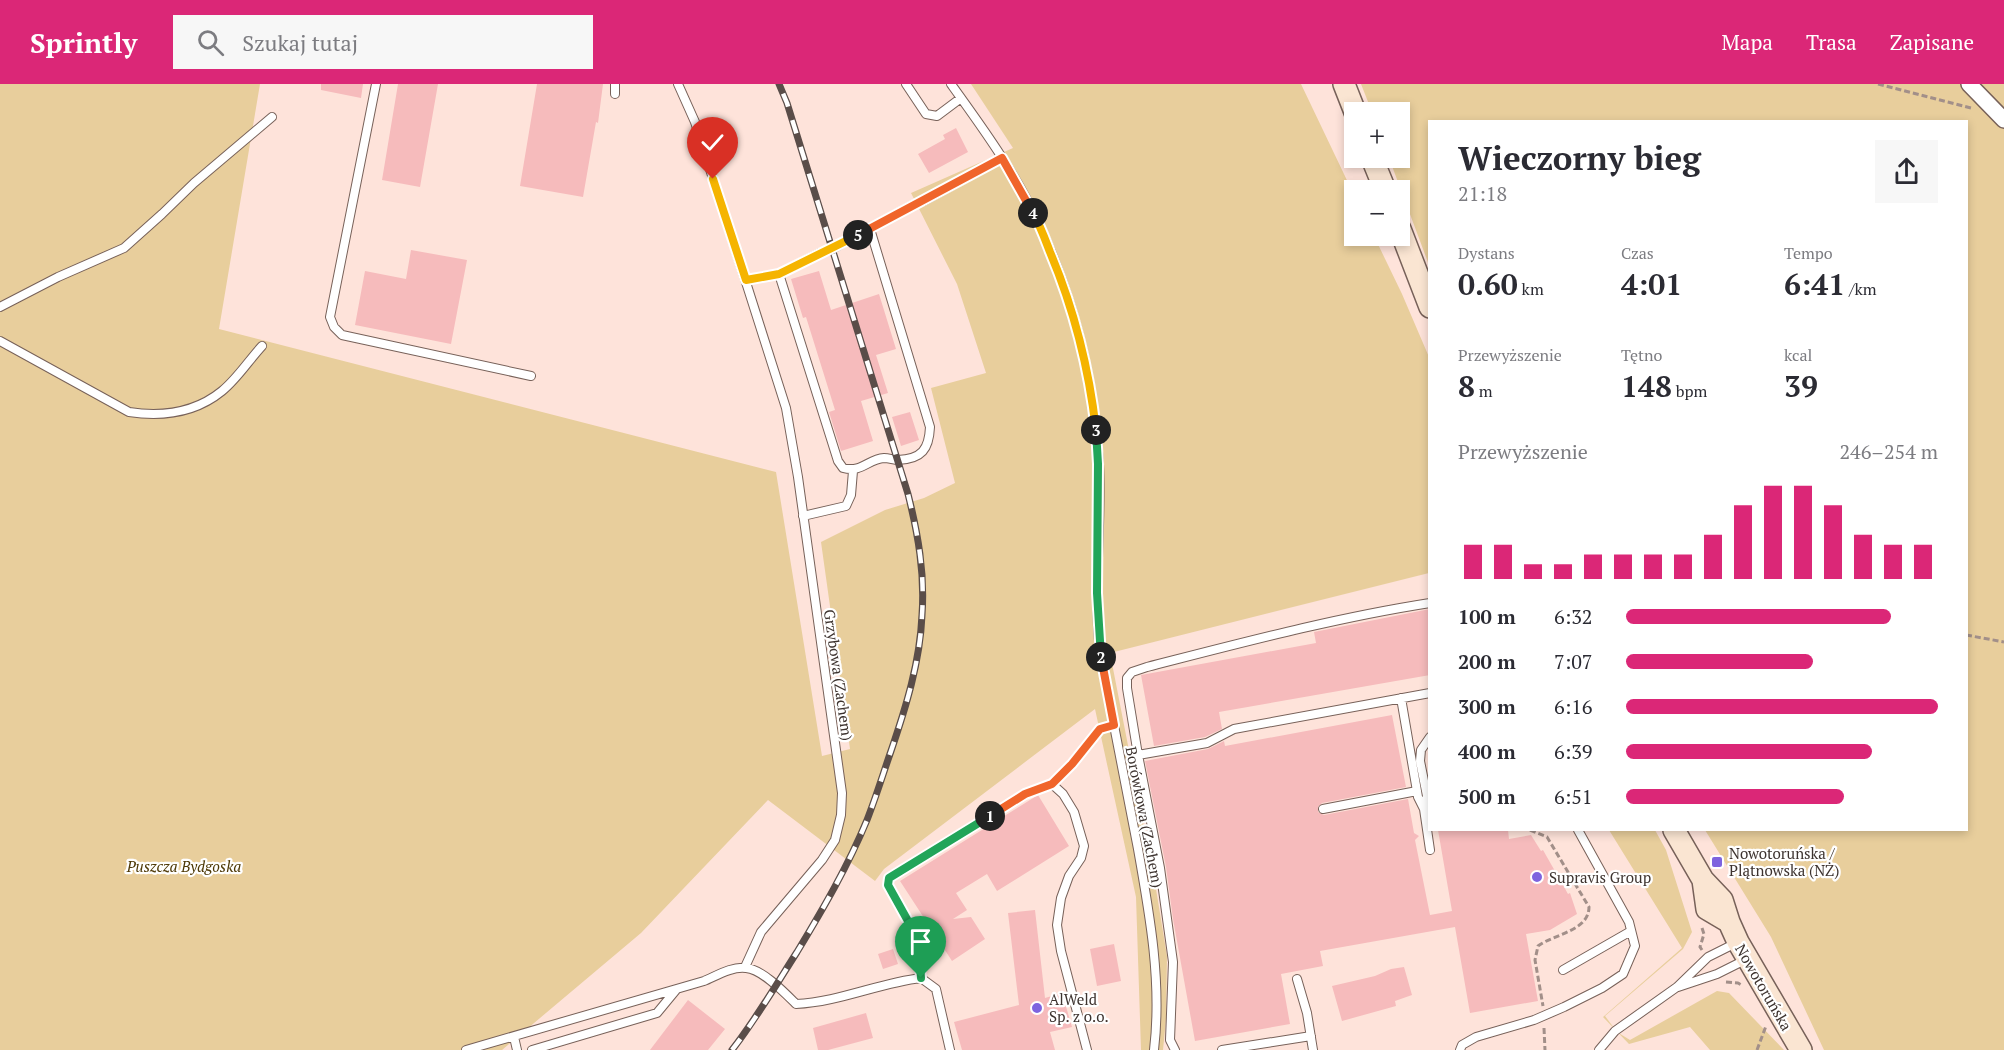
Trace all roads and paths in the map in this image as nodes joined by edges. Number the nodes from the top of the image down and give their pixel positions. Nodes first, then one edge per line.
1 (376, 84) edge
2 (615, 84) edge
3 (678, 84) edge
4 (906, 84) edge
5 (951, 84) edge
6 (1344, 84) edge
7 (1878, 84) edge
8 (1969, 84) edge
9 (615, 94) dead end
10 (961, 98) junction
11 (1351, 102) edge
12 (272, 117) dead end
13 (2002, 118) edge
14 (1002, 158) junction
15 (870, 229) junction
16 (1407, 246) edge
17 (779, 274) junction
18 (746, 280) junction
19 (1428, 302) edge
20 (0, 307) edge
21 (0, 341) edge
22 (262, 346) dead end
23 (531, 376) dead end
24 (853, 471) junction
25 (803, 516) junction
26 (1428, 603) edge
27 (1968, 635) edge
28 (2004, 642) edge
29 (1428, 693) edge
30 (1401, 698) junction
31 (1114, 725) junction
32 (1428, 740) edge
33 (1138, 755) junction
34 (1052, 784) junction
35 (1417, 791) junction
36 (1323, 809) dead end
37 (1424, 809) junction
38 (1532, 831) edge
39 (1579, 831) edge
40 (1675, 831) edge
41 (1430, 850) dead end
42 (1631, 931) junction
43 (1743, 950) junction
44 (745, 967) junction
45 (1563, 970) dead end
46 (921, 978) junction
47 (1297, 978) dead end
48 (1677, 987) junction
49 (677, 989) junction
50 (1543, 1016) junction
51 (1767, 1022) dead end
52 (1311, 1036) junction
53 (514, 1037) junction
54 (466, 1050) edge
55 (517, 1050) edge
56 (532, 1050) edge
57 (950, 1050) edge
58 (1087, 1050) edge
59 (1154, 1050) edge
60 (1175, 1050) edge
61 (1222, 1050) edge
62 (1313, 1050) edge
63 (1460, 1050) edge
64 (1545, 1050) edge
65 (1599, 1050) edge
66 (1757, 1050) edge
67 (1801, 1050) edge

1 - 23 lane
2 - 9 lane
3 - 18 lane, Grzybowa (Zachem)
4 - 10 lane
5 - 10 lane, Borówkowa (Zachem)
6 - 11 main road
7 - 13 path
8 - 13 street
10 - 14 lane, Borówkowa (Zachem)
12 - 20 lane
14 - 15 lane
14 - 31 lane, Borówkowa (Zachem)
15 - 17 lane
15 - 24 lane
16 - 19 main road
17 - 18 lane
17 - 24 lane
18 - 25 lane, Grzybowa (Zachem)
21 - 22 lane
24 - 25 lane
25 - 44 lane, Grzybowa (Zachem)
26 - 33 lane
27 - 28 path
29 - 30 lane
30 - 33 lane
30 - 35 lane
31 - 34 lane
31 - 59 lane, Borówkowa (Zachem)
32 - 37 lane
33 - 60 lane
34 - 46 lane
34 - 58 lane
35 - 36 lane
35 - 37 lane
37 - 41 lane
38 - 50 path
39 - 42 lane
40 - 43 main road, Nowotoruńska
42 - 45 lane
42 - 50 lane
43 - 48 lane
43 - 48 lane
43 - 67 main road, Nowotoruńska
44 - 46 lane
44 - 49 lane
46 - 57 lane
47 - 52 lane
48 - 65 lane
49 - 53 lane
49 - 56 lane
50 - 63 lane
50 - 64 path
51 - 66 path
52 - 61 lane
52 - 62 lane
53 - 54 lane
53 - 55 lane

